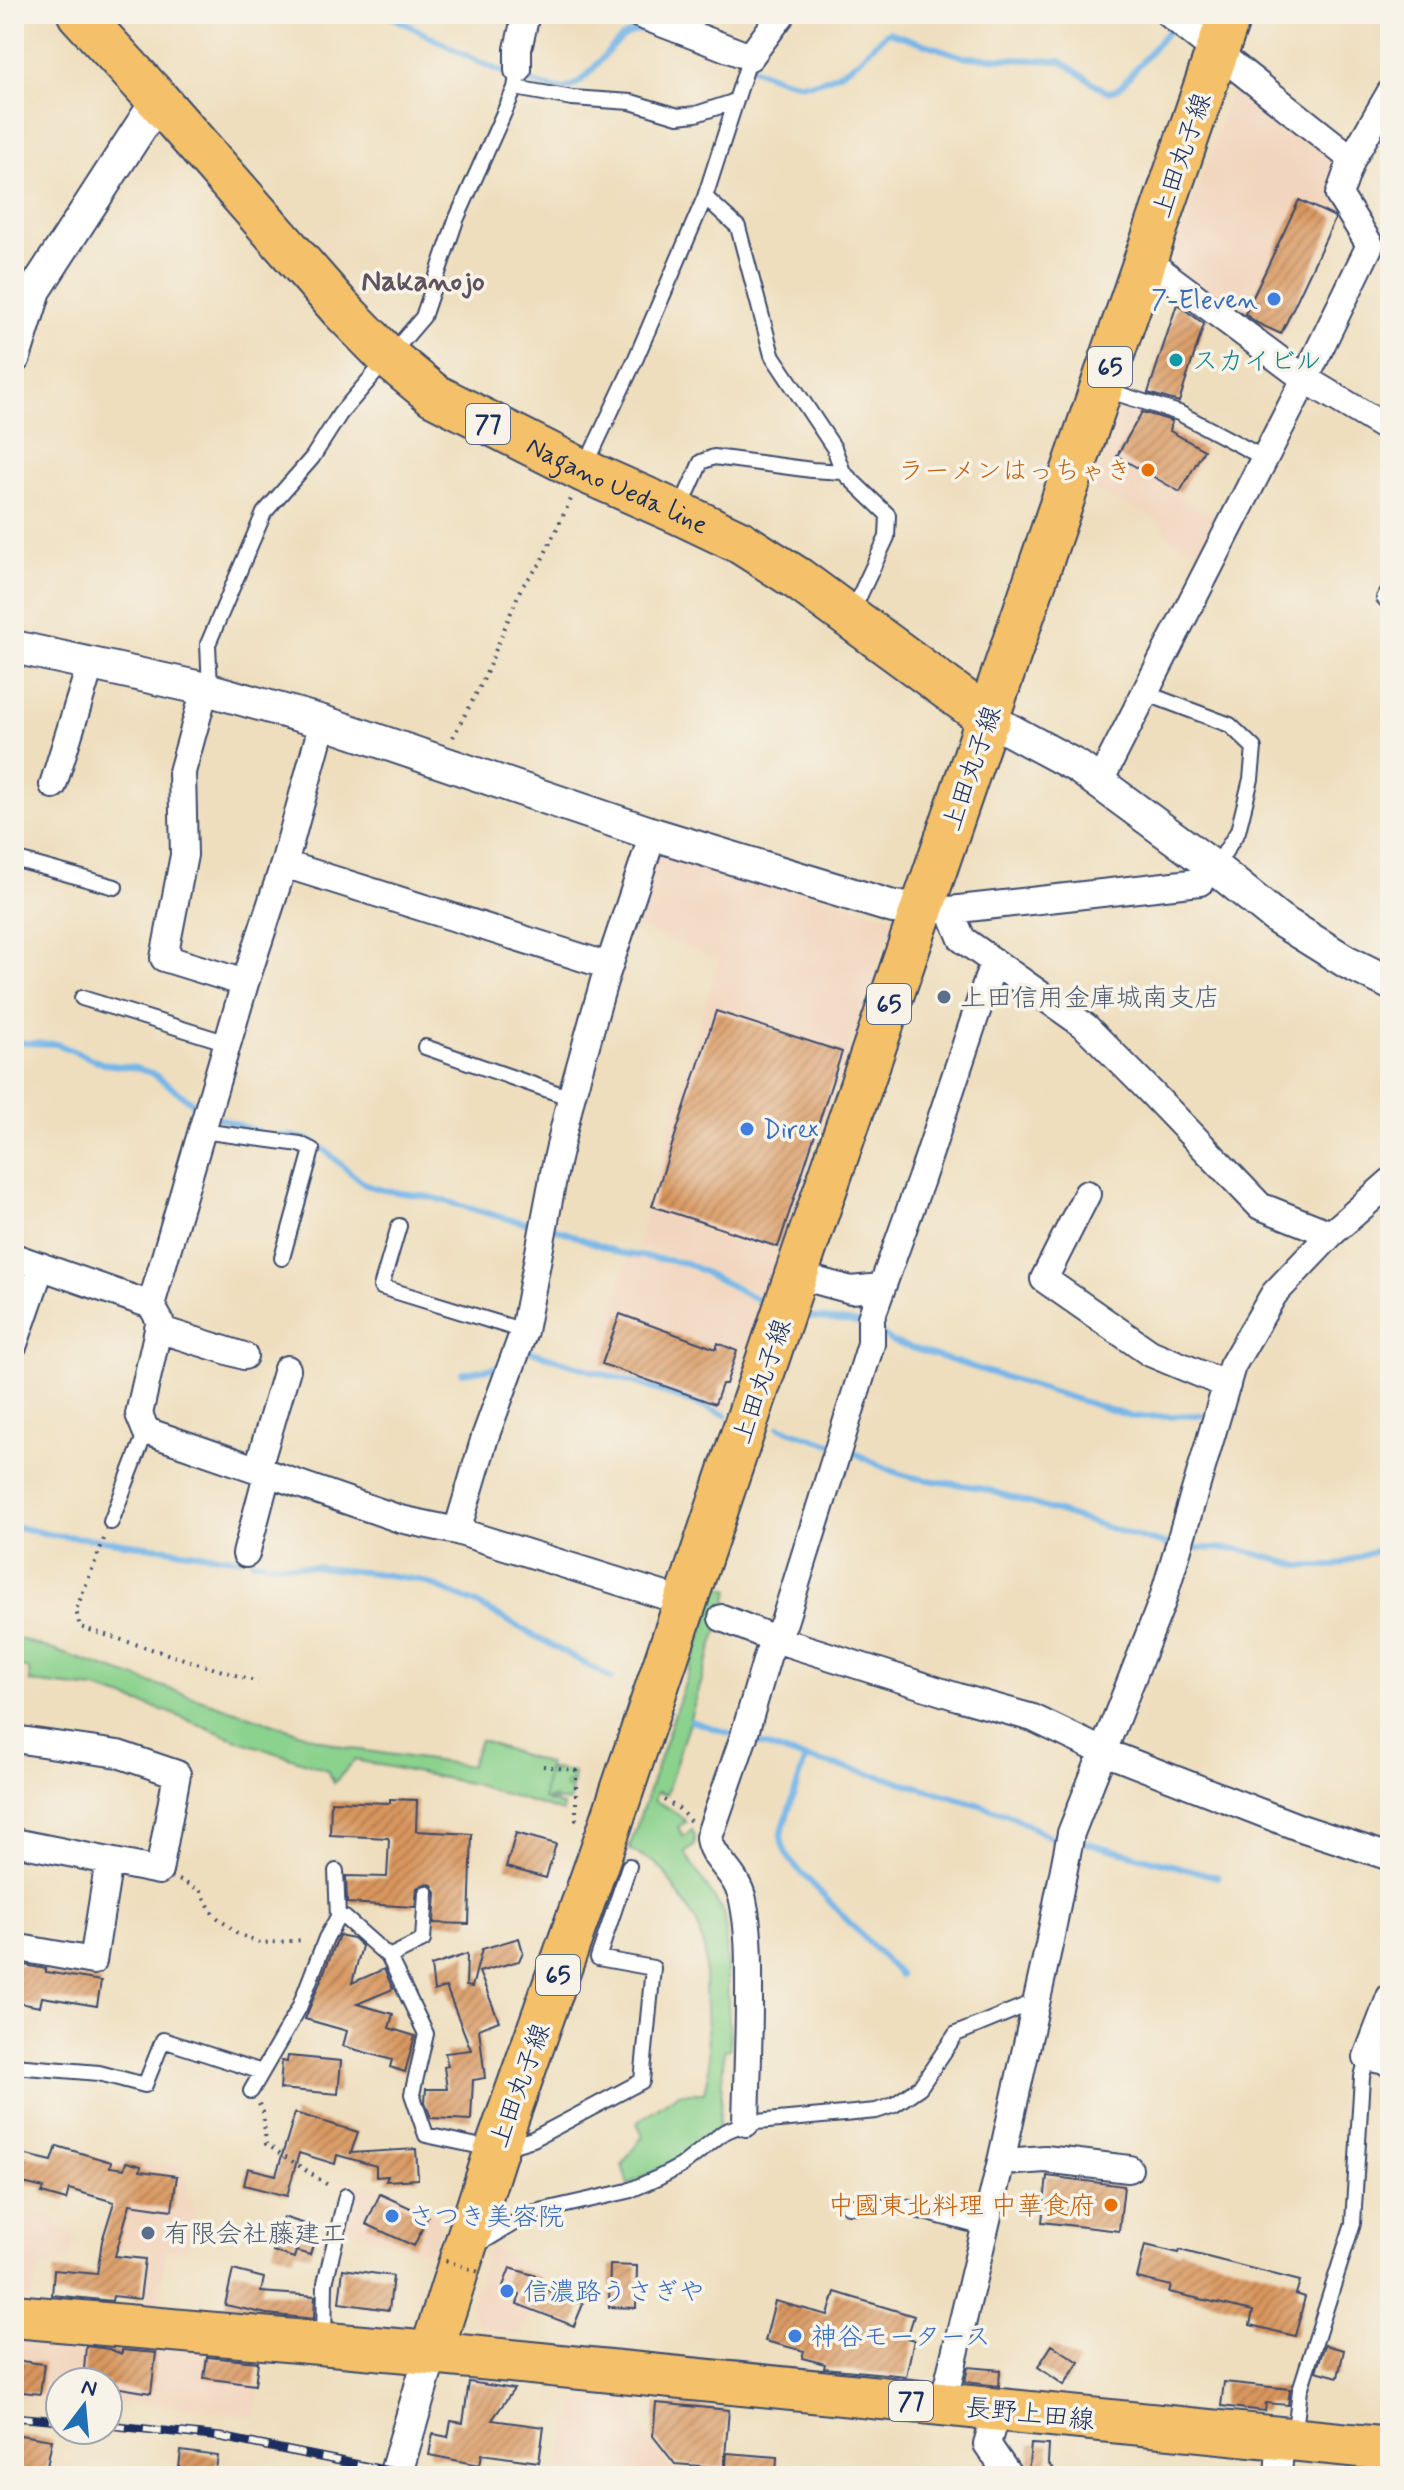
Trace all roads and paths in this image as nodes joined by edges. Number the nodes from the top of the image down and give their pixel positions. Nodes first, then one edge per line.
1 (79, 14) edge
2 (526, 14) edge
3 (638, 14) edge
4 (782, 14) edge
5 (1169, 14) edge
6 (1230, 14) edge
7 (1216, 53) junction
8 (748, 63) junction
9 (516, 80) junction
10 (1390, 93) edge
11 (158, 100) junction
12 (736, 101) junction
13 (1352, 159) junction
14 (705, 197) junction
15 (1146, 260) junction
16 (21, 304) edge
17 (14, 357) edge
18 (388, 357) junction
19 (1305, 379) junction
20 (1102, 389) junction
21 (1390, 430) edge
22 (1264, 458) junction
23 (584, 471) junction
24 (843, 472) junction
25 (679, 513) junction
26 (1390, 589) edge
27 (1390, 604) edge
28 (850, 616) junction
29 (14, 647) edge
30 (91, 663) junction
31 (207, 689) junction
32 (1145, 693) junction
33 (989, 719) junction
34 (323, 722) junction
35 (437, 761) junction
36 (1099, 783) junction
37 (53, 785) dead end
38 (653, 834) junction
39 (14, 859) edge
40 (284, 864) junction
41 (1215, 868) junction
42 (115, 887) dead end
43 (936, 909) junction
44 (993, 963) junction
45 (609, 966) junction
46 (245, 983) junction
47 (1390, 983) edge
48 (82, 998) dead end
49 (228, 1043) junction
50 (425, 1047) dead end
51 (571, 1098) junction
52 (201, 1131) junction
53 (1390, 1182) edge
54 (1087, 1194) dead end
55 (399, 1226) dead end
56 (1331, 1234) junction
57 (14, 1257) edge
58 (282, 1258) dead end
59 (41, 1266) junction
60 (796, 1275) junction
61 (881, 1287) junction
62 (154, 1317) junction
63 (524, 1331) junction
64 (14, 1344) edge
65 (244, 1356) dead end
66 (287, 1369) dead end
67 (1227, 1385) junction
68 (146, 1431) junction
69 (262, 1470) junction
70 (111, 1522) joint
71 (457, 1531) junction
72 (246, 1554) dead end
73 (662, 1595) dead end
74 (722, 1618) dead end
75 (775, 1639) junction
76 (258, 1682) dead end
77 (14, 1739) edge
78 (1102, 1751) junction
79 (543, 1766) dead end
80 (664, 1800) dead end
81 (576, 1811) dead end
82 (709, 1841) junction
83 (14, 1842) edge
84 (1390, 1857) edge
85 (109, 1861) junction
86 (629, 1866) dead end
87 (159, 1871) junction
88 (336, 1871) dead end
89 (426, 1893) dead end
90 (338, 1917) junction
91 (326, 1938) junction
92 (14, 1947) edge
93 (389, 1957) junction
94 (1390, 1997) edge
95 (1036, 2005) junction
96 (1379, 2059) edge
97 (14, 2066) edge
98 (262, 2072) junction
99 (251, 2091) joint
100 (746, 2123) junction
101 (496, 2150) junction
102 (1002, 2157) junction
103 (1129, 2169) dead end
104 (346, 2196) joint
105 (848, 2206) dead end
106 (985, 2228) junction
107 (459, 2262) junction
108 (14, 2316) edge
109 (324, 2345) junction
110 (431, 2353) junction
111 (943, 2404) junction
112 (997, 2410) junction
113 (1390, 2449) edge
114 (1283, 2456) edge
115 (395, 2476) edge
116 (1009, 2476) edge

1 - 11 main road, Nagano Ueda line / 77
2 - 9 street
3 - 8 street
4 - 8 street
5 - 7 street
6 - 7 main road, 上田丸子線 / 65
7 - 13 street
7 - 15 main road, 上田丸子線 / 65
8 - 12 lane
9 - 12 lane
9 - 18 lane
10 - 13 street
11 - 16 street
11 - 18 main road, Nagano Ueda line / 77
12 - 14 lane
13 - 19 street
14 - 23 lane
14 - 24 lane
15 - 19 street
15 - 20 main road, 上田丸子線 / 65
16 - 17 street
18 - 23 main road, Nagano Ueda line / 77
18 - 31 lane
19 - 21 street
19 - 22 street
20 - 22 lane
20 - 33 main road, 上田丸子線 / 65
22 - 32 street
23 - 25 main road, Nagano Ueda line / 77
23 - 35 path
24 - 25 lane
24 - 28 lane
25 - 28 main road, Nagano Ueda line / 77
26 - 27 lane
28 - 33 main road, Nagano Ueda line / 77
29 - 30 street
30 - 31 street
30 - 37 street
31 - 34 street
31 - 46 street
32 - 36 street
32 - 41 lane
33 - 36 street
33 - 43 main road, 上田丸子線 / 65
34 - 35 street
34 - 40 street
35 - 38 street
36 - 41 street
38 - 43 street
38 - 45 street
39 - 42 lane
40 - 45 street
40 - 46 street
41 - 43 street
41 - 47 street
43 - 44 street
43 - 60 main road, 上田丸子線 / 65
44 - 56 street
44 - 61 street
45 - 51 street
46 - 49 street
48 - 49 lane
49 - 52 street
50 - 51 lane
51 - 63 street
52 - 58 lane
52 - 62 street
53 - 56 street
54 - 67 street
55 - 63 lane
56 - 67 street
57 - 59 street
59 - 62 street
59 - 64 street
60 - 61 street
60 - 101 main road, 上田丸子線 / 65
61 - 75 street
62 - 65 street
62 - 68 street
63 - 71 street
66 - 69 street
67 - 78 street
68 - 69 street
68 - 70 lane
69 - 71 street
69 - 72 street
70 - 76 path
71 - 73 street
74 - 75 street
75 - 78 street
75 - 82 street
77 - 87 street
78 - 84 street
78 - 95 street
79 - 81 path
80 - 82 path
82 - 100 street
83 - 85 street
85 - 87 street
85 - 92 street
86 - 101 lane
87 - 91 path
88 - 90 lane
89 - 93 lane
90 - 91 lane
90 - 93 lane
91 - 98 lane
93 - 101 lane
94 - 96 street
95 - 100 lane
95 - 102 street
96 - 114 lane
97 - 98 lane
98 - 99 lane
99 - 104 path
100 - 107 lane
101 - 107 main road, 上田丸子線 / 65
102 - 103 street
102 - 106 street
104 - 109 lane
105 - 106 lane
106 - 111 street
107 - 110 main road, 上田丸子線 / 65
108 - 109 main road
109 - 110 main road
110 - 111 main road, 長野上田線 / 77
110 - 115 street
111 - 112 main road, 長野上田線 / 77
112 - 114 main road, 長野上田線 / 77
112 - 116 street
113 - 114 main road, 長野上田線 / 77

